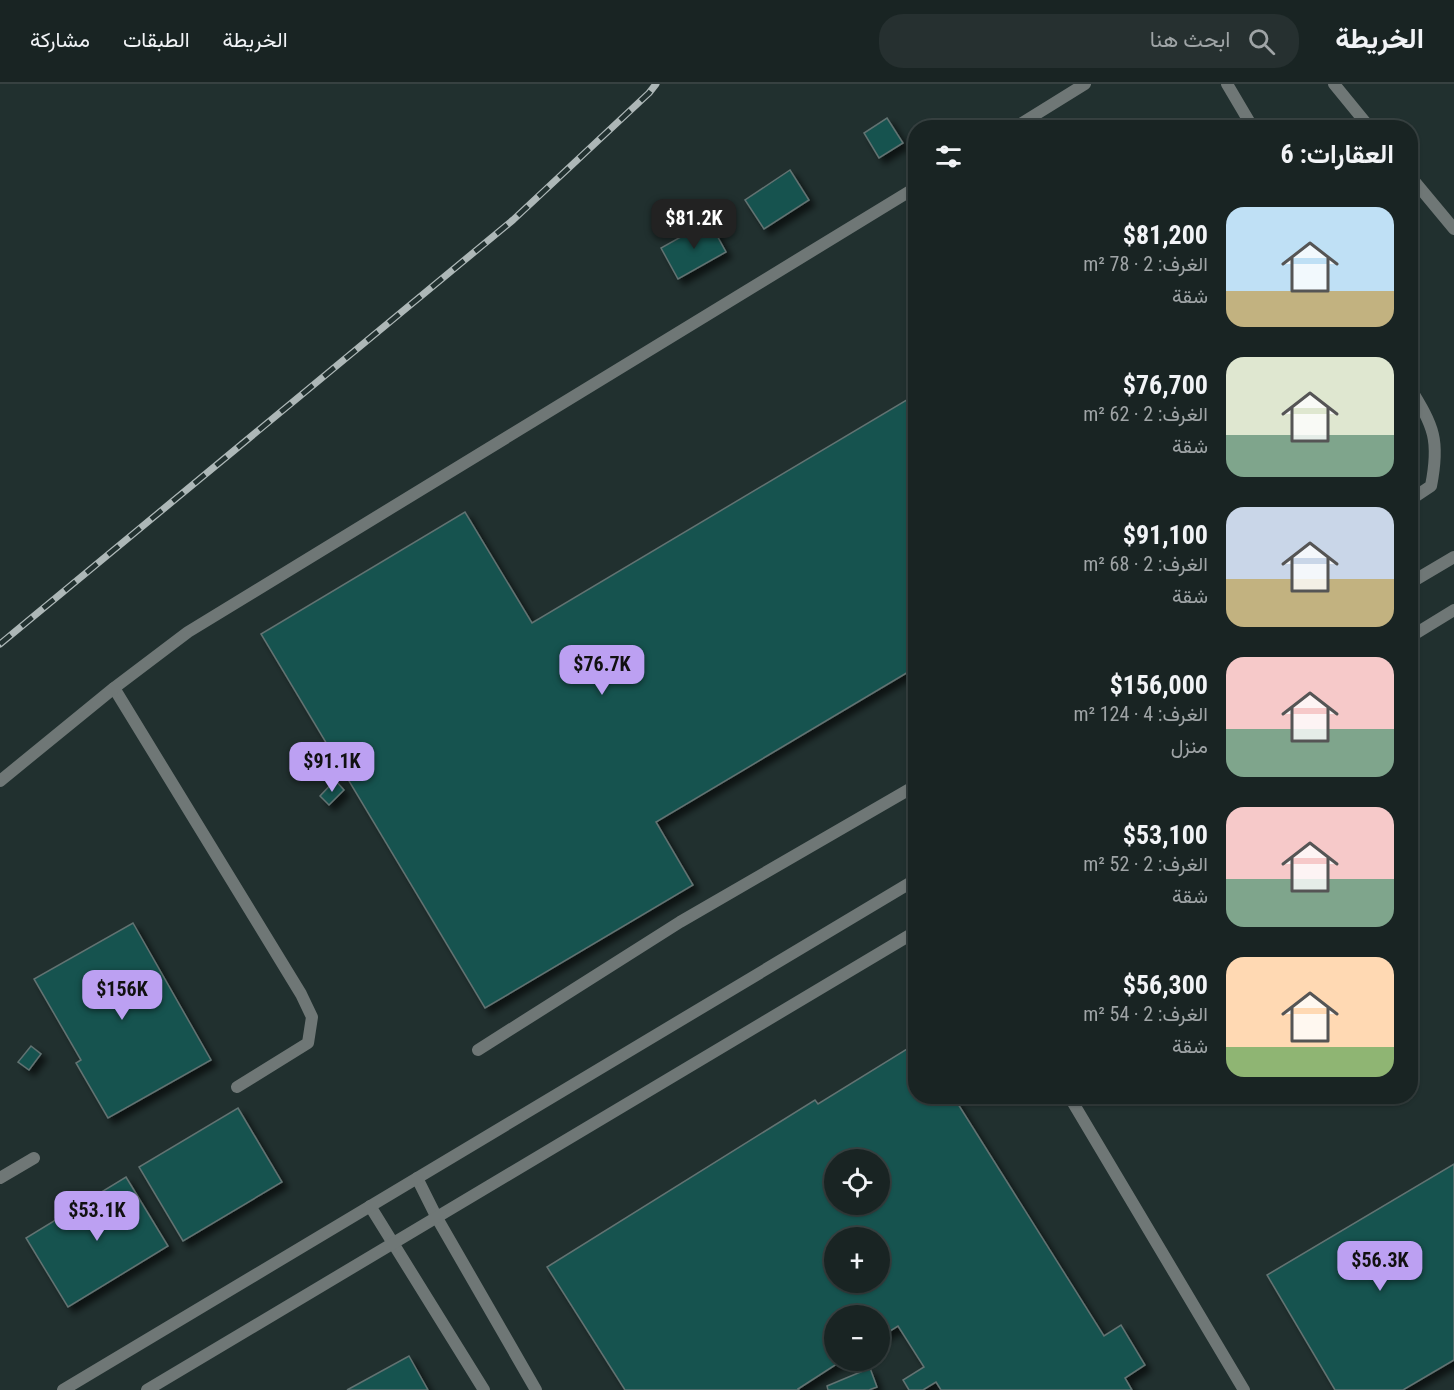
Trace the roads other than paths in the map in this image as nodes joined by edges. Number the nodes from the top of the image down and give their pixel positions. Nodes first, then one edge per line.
1 (1085, 84) edge
2 (1227, 84) edge
3 (1334, 84) edge
4 (1027, 120) edge
5 (1248, 120) edge
6 (1363, 120) edge
7 (1418, 186) edge
8 (908, 192) edge
9 (1454, 229) edge
10 (1418, 401) edge
11 (1418, 495) edge
12 (1454, 557) edge
13 (1418, 578) edge
14 (1454, 610) edge
15 (1418, 632) edge
16 (114, 687) junction
17 (0, 781) edge
18 (908, 790) edge
19 (908, 884) edge
20 (908, 937) edge
21 (478, 1050) dead end
22 (237, 1088) dead end
23 (1074, 1104) edge
24 (34, 1158) dead end
25 (0, 1178) edge
26 (417, 1178) junction
27 (370, 1206) junction
28 (437, 1218) junction
29 (394, 1244) junction
30 (63, 1390) edge
31 (147, 1390) edge
32 (484, 1390) edge
33 (536, 1390) edge
34 (1244, 1390) edge

1 - 4 lane
2 - 5 lane
3 - 6 lane
7 - 9 lane
8 - 16 lane
10 - 11 lane
12 - 13 lane
14 - 15 lane
16 - 17 lane
16 - 22 lane
18 - 21 lane
19 - 26 lane
20 - 28 lane
23 - 34 lane
24 - 25 lane
26 - 27 lane
26 - 28 lane
27 - 29 lane
27 - 30 lane
28 - 29 lane
28 - 33 lane
29 - 31 lane
29 - 32 lane

